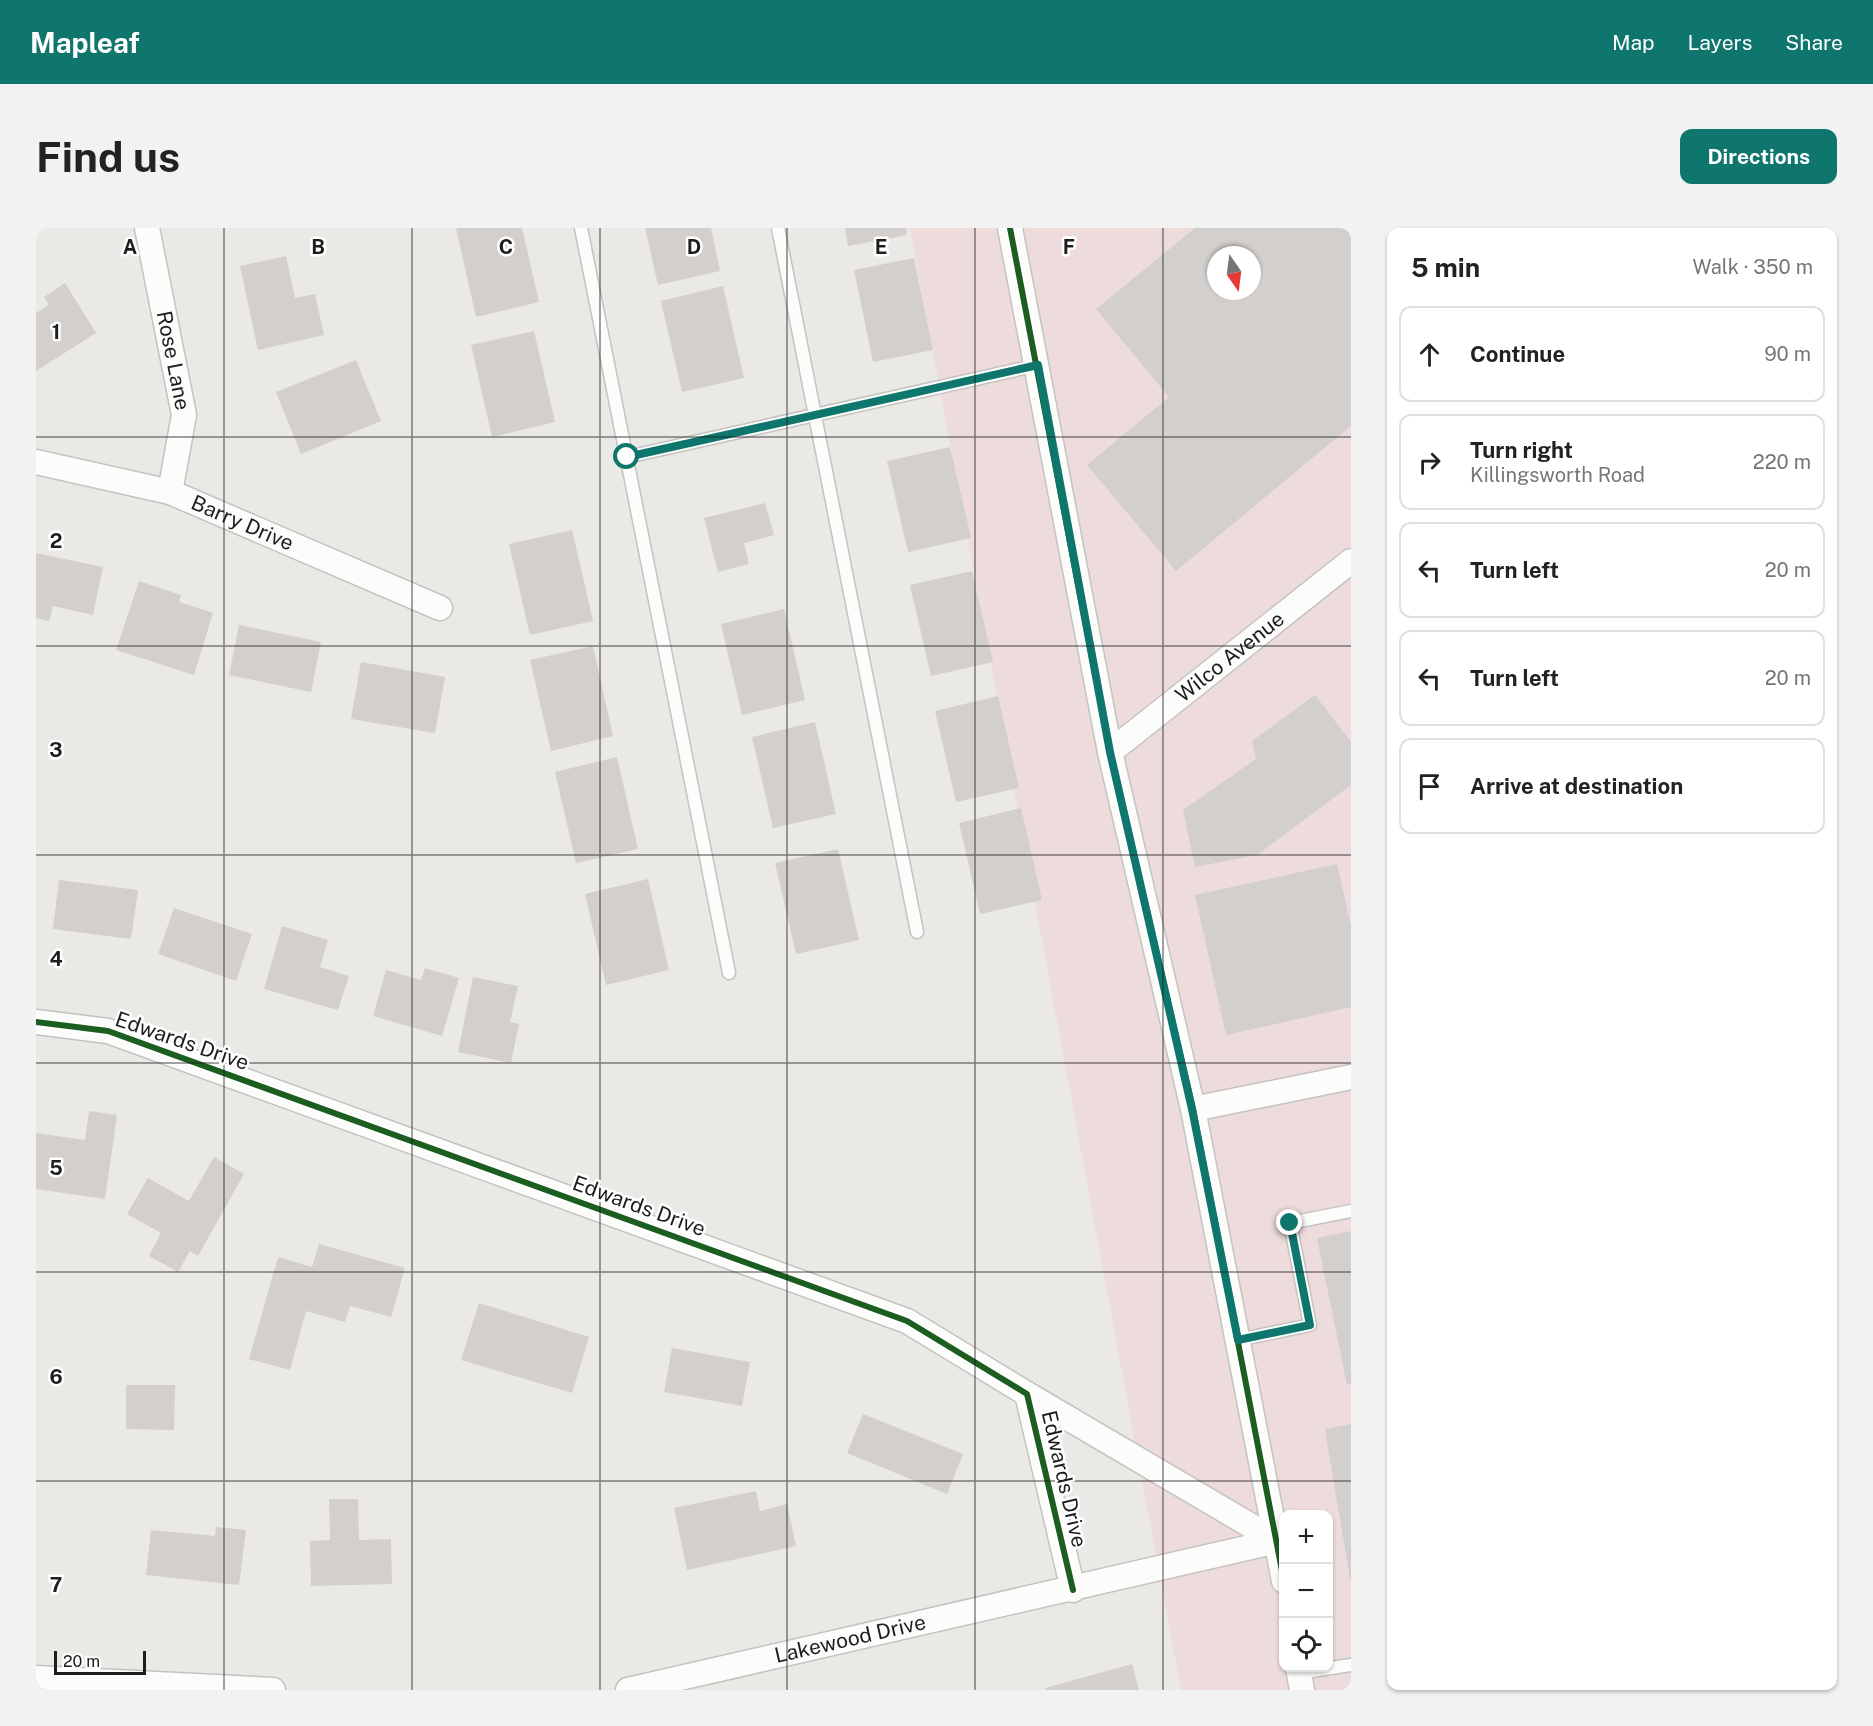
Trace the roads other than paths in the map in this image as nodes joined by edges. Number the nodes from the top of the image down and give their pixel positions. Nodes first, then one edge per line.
1 (147, 228) edge
2 (581, 228) edge
3 (778, 228) edge
4 (1010, 228) edge
5 (1038, 365) junction
6 (815, 415) junction
7 (627, 457) junction
8 (36, 462) edge
9 (170, 492) junction
10 (1351, 561) edge
11 (440, 608) dead end
12 (1110, 752) junction
13 (917, 932) dead end
14 (729, 973) dead end
15 (36, 1022) edge
16 (1351, 1077) edge
17 (1192, 1109) junction
18 (1351, 1211) edge
19 (1238, 1340) junction
20 (1028, 1394) junction
21 (1277, 1541) junction
22 (1281, 1564) edge
23 (1073, 1590) junction
24 (1351, 1665) edge
25 (1299, 1677) edge
26 (36, 1678) edge
27 (273, 1690) edge
28 (628, 1690) edge

1 - 9 street, Rose Lane
2 - 7 lane
3 - 6 lane
4 - 5 street
5 - 6 lane
5 - 12 street
6 - 7 lane
6 - 13 lane
7 - 14 lane
8 - 9 street, Barry Drive
9 - 11 street, Barry Drive
10 - 12 street, Wilco Avenue
12 - 17 street
15 - 20 street, Edwards Drive
16 - 17 street
17 - 19 street
18 - 19 lane
19 - 21 street
20 - 21 street, Edwards Drive
20 - 23 street, Edwards Drive
21 - 22 street
21 - 23 street, Lakewood Drive
23 - 28 street, Lakewood Drive
24 - 25 lane
26 - 27 street

